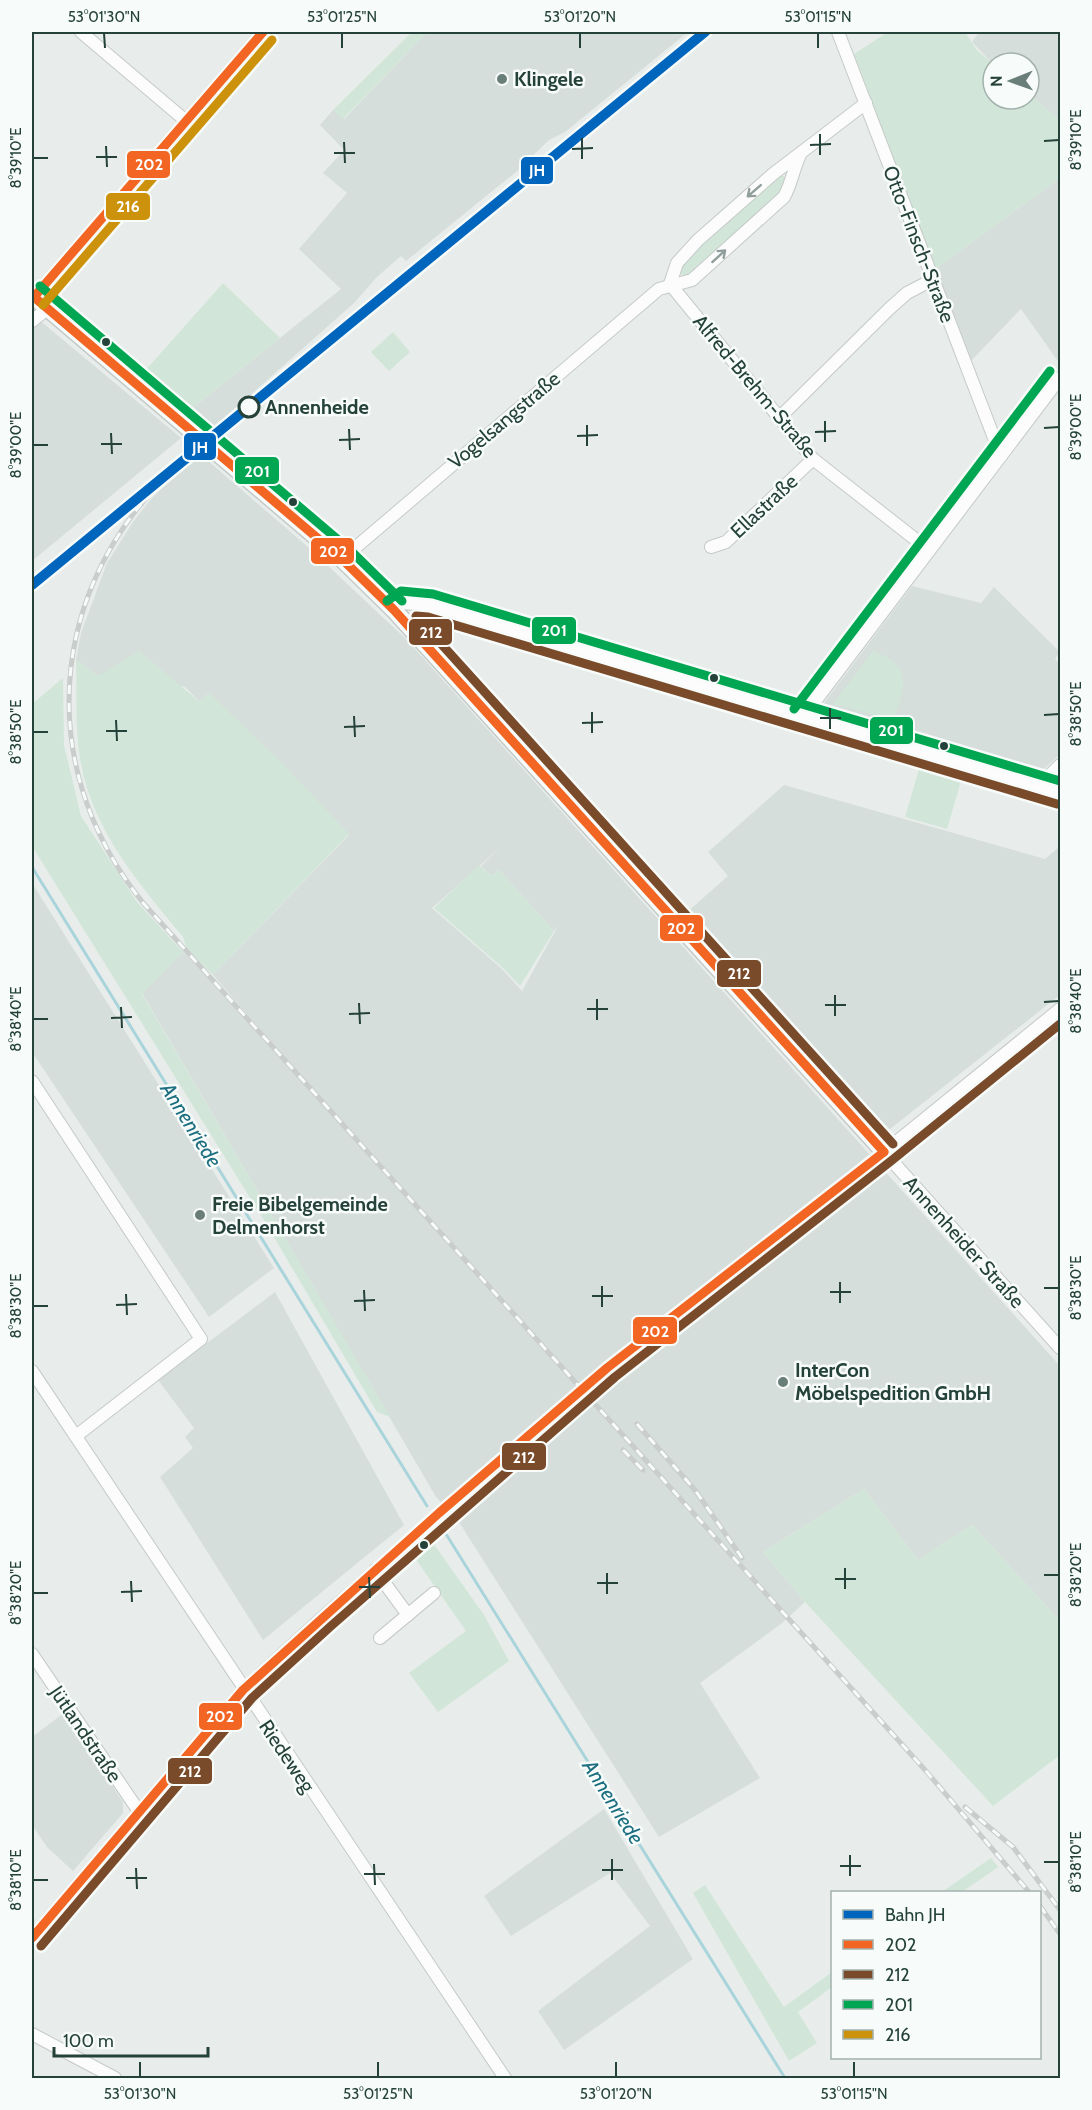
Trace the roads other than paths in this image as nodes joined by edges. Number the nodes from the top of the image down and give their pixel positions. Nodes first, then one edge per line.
1 (81, 32) edge
2 (263, 32) edge
3 (838, 32) edge
4 (866, 103) junction
5 (186, 121) junction
6 (800, 155) junction
7 (932, 280) junction
8 (670, 284) junction
9 (33, 296) edge
10 (47, 309) junction
11 (32, 321) edge
12 (1060, 378) edge
13 (779, 418) junction
14 (1000, 456) junction
15 (813, 459) junction
16 (711, 547) dead end
17 (929, 550) junction
18 (342, 559) junction
19 (394, 610) junction
20 (804, 716) junction
21 (1060, 765) edge
22 (1039, 786) junction
23 (1060, 793) edge
24 (1060, 1009) edge
25 (32, 1081) edge
26 (884, 1152) junction
27 (1060, 1348) edge
28 (32, 1371) edge
29 (76, 1436) junction
30 (375, 1570) junction
31 (434, 1593) dead end
32 (408, 1615) junction
33 (380, 1638) dead end
34 (32, 1654) edge
35 (243, 1690) junction
36 (141, 1813) junction
37 (32, 1938) edge
38 (32, 2034) edge
39 (116, 2079) edge
40 (505, 2079) edge

1 - 5 street
2 - 5 street
3 - 4 street, Otto-Finsch-Straße
4 - 6 street
4 - 7 street, Otto-Finsch-Straße
5 - 9 street
6 -> 8 street
8 -> 6 street, Vogelsangstraße
7 - 13 street
7 - 14 street, Otto-Finsch-Straße
8 - 13 street, Alfred-Brehm-Straße
8 - 18 street, Vogelsangstraße
9 - 10 street, Annenheider Straße
10 - 11 street
10 - 18 street, Annenheider Straße
12 - 14 street
13 - 15 street, Alfred-Brehm-Straße
14 - 17 street
15 - 16 street, Ellastraße
15 - 17 street, Alfred-Brehm-Straße
17 - 20 street
18 - 19 street, Annenheider Straße
19 - 20 street
19 - 26 street, Annenheider Straße
20 - 22 street
21 - 22 street
22 - 23 street
24 - 26 street
25 - 29 street
26 - 27 street, Annenheider Straße
26 - 30 street
28 - 29 street, Riedeweg
29 - 35 street, Riedeweg
30 - 32 street
30 - 35 street
31 - 32 street
32 - 33 street
34 - 36 street, Jütlandstraße
35 - 36 street
35 - 40 street, Riedeweg
36 - 37 street
38 - 39 street

